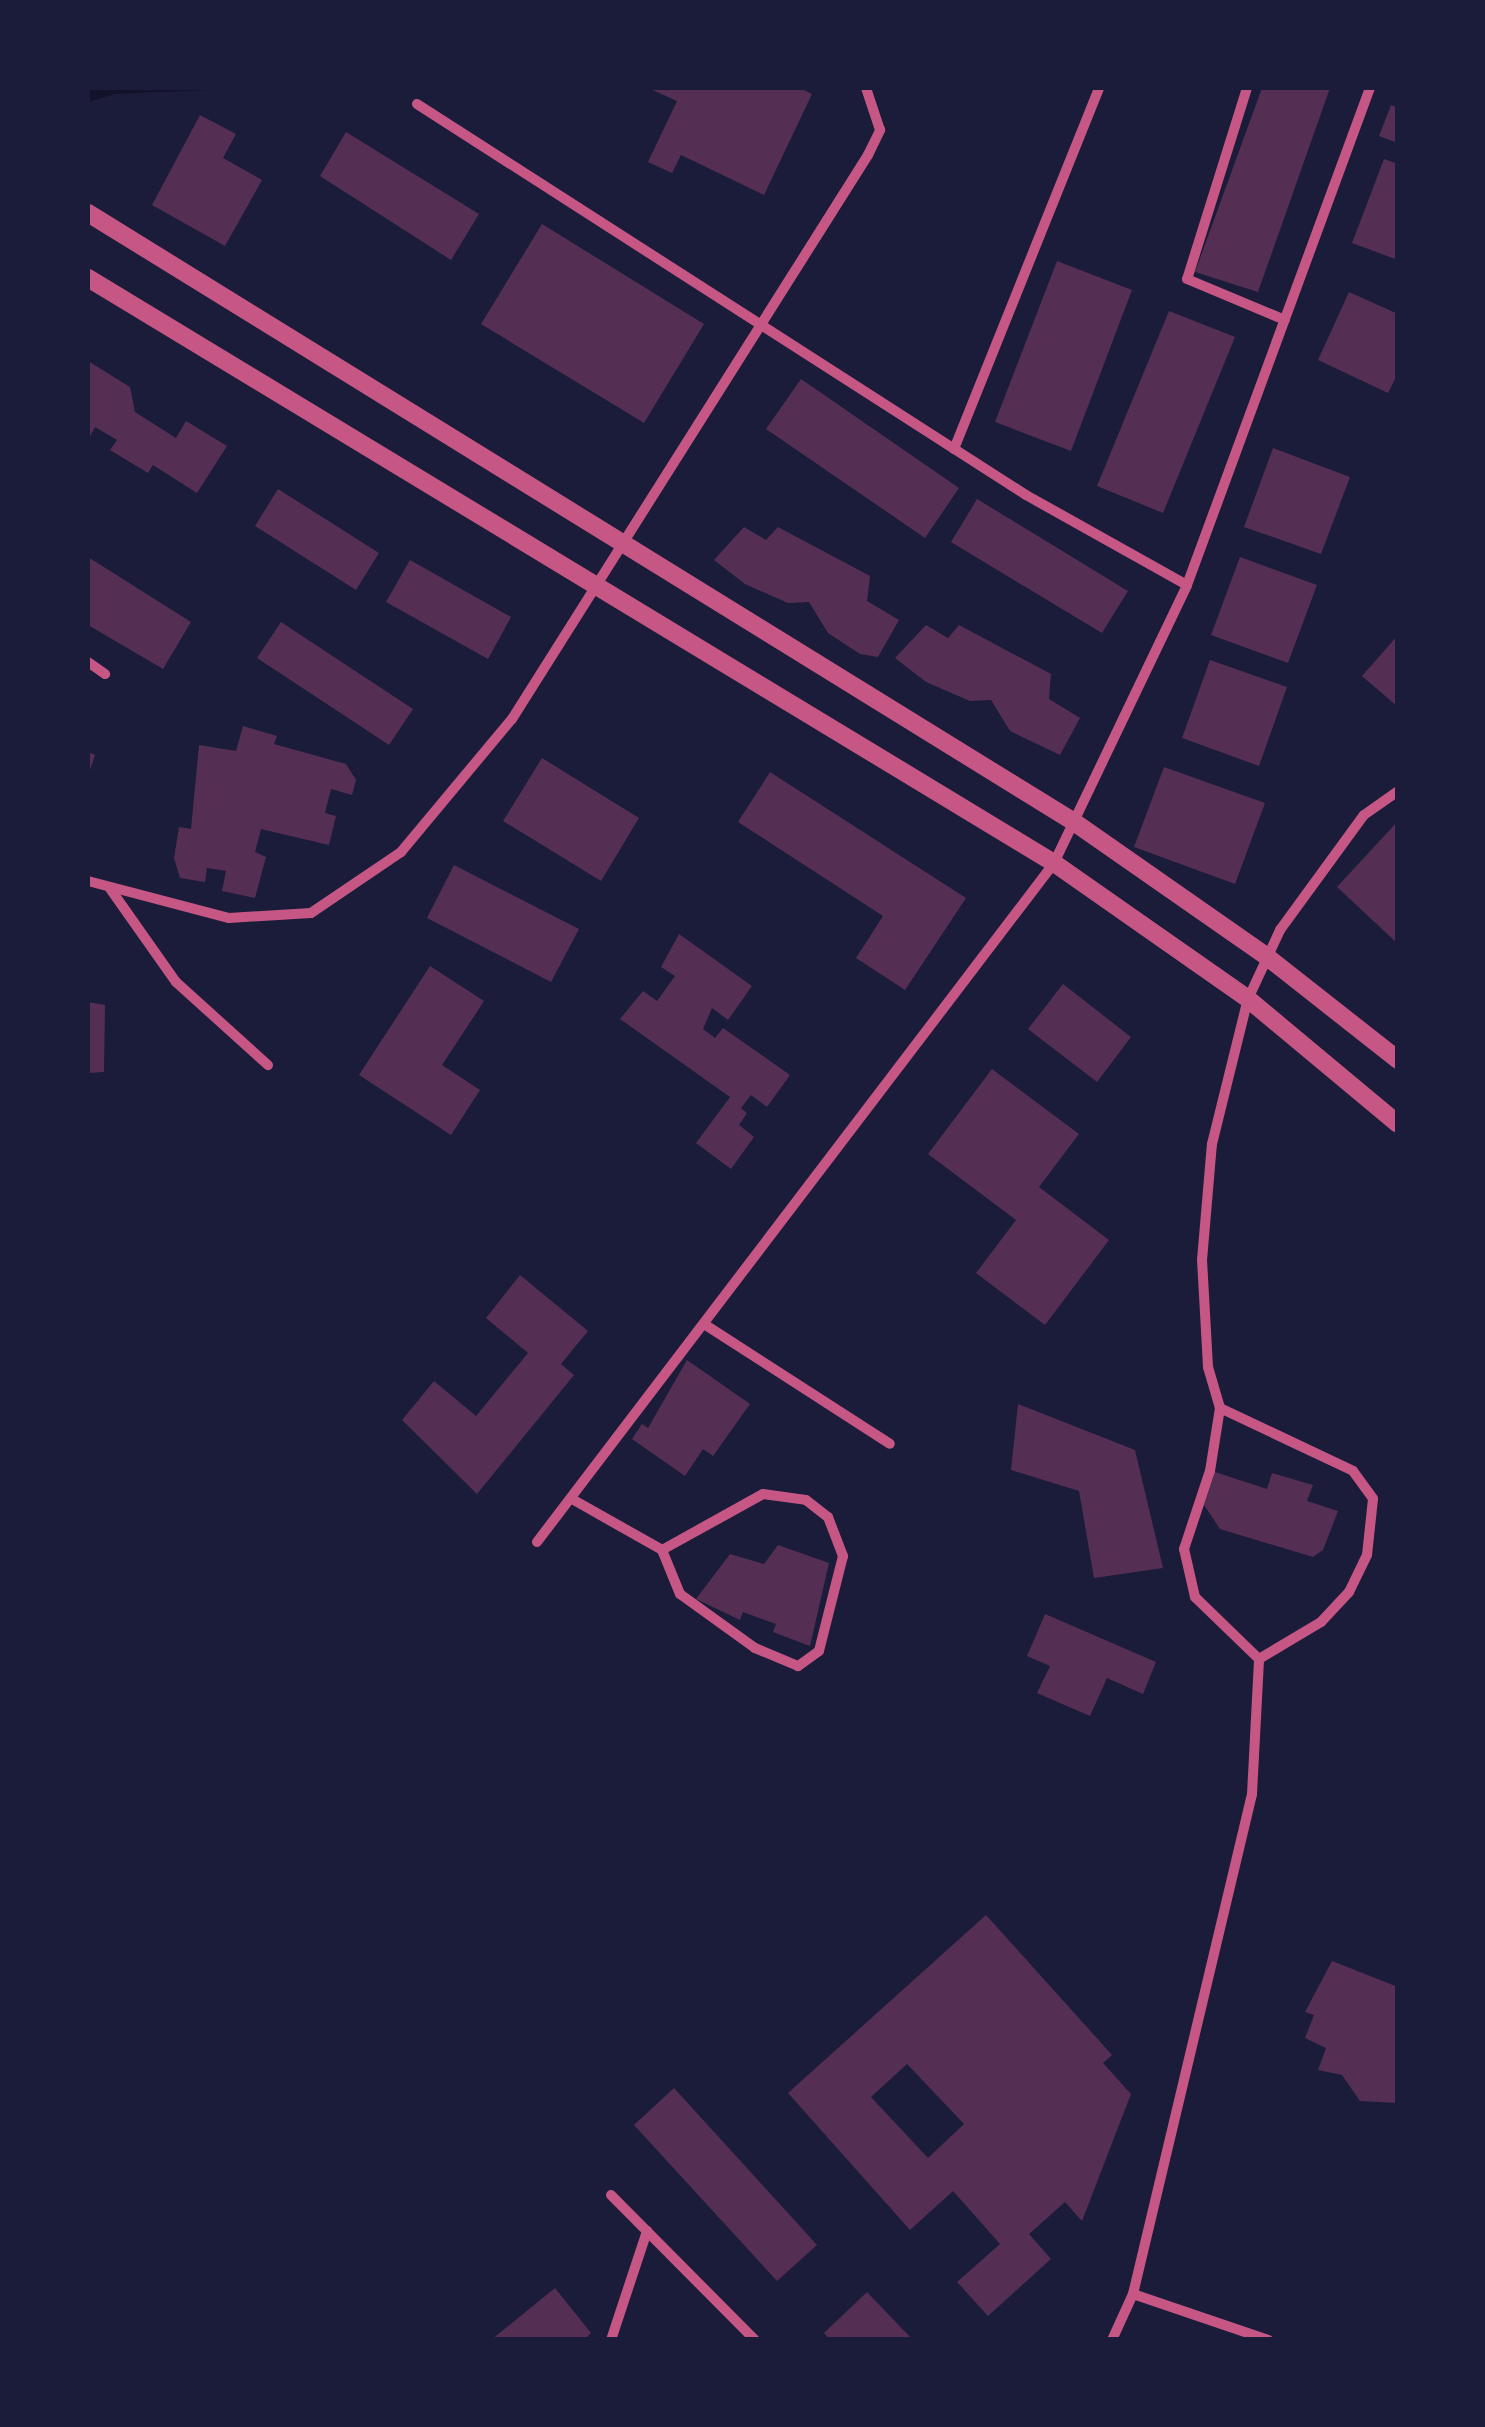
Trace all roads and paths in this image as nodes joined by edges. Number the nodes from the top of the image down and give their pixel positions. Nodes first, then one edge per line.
1 (866, 88) edge
2 (1098, 88) edge
3 (1247, 88) edge
4 (1370, 88) edge
5 (416, 104) dead end
6 (88, 213) edge
7 (88, 278) edge
8 (1285, 320) junction
9 (762, 326) junction
10 (954, 449) junction
11 (625, 545) junction
12 (1187, 585) junction
13 (597, 588) junction
14 (88, 662) edge
15 (105, 674) dead end
16 (1398, 790) edge
17 (1074, 822) junction
18 (1054, 863) junction
19 (88, 880) edge
20 (109, 886) junction
21 (1266, 956) junction
22 (1248, 999) junction
23 (1398, 1060) edge
24 (268, 1065) dead end
25 (1398, 1124) edge
26 (704, 1324) junction
27 (1220, 1408) junction
28 (890, 1444) dead end
29 (572, 1499) junction
30 (537, 1542) dead end
31 (662, 1550) junction
32 (1258, 1658) junction
33 (611, 2194) dead end
34 (647, 2231) junction
35 (1133, 2294) junction
36 (752, 2338) edge
37 (610, 2340) edge
38 (1112, 2340) edge
39 (1268, 2340) edge

1 - 9 street
2 - 10 street
3 - 8 street
4 - 8 street
5 - 9 street
6 - 11 street
7 - 13 street
8 - 12 street
9 - 10 street
9 - 11 street
10 - 12 street
11 - 13 street
11 - 17 street
12 - 17 street
13 - 18 street
13 - 20 street
14 - 15 street
16 - 21 street
17 - 18 street
17 - 21 street
18 - 22 street
18 - 26 street
19 - 20 street
20 - 24 street
21 - 22 street
21 - 23 street
22 - 25 street
22 - 27 street
26 - 28 street
26 - 29 street
27 - 32 street
27 - 32 street
29 - 30 street
29 - 31 street
31 - 31 street
32 - 35 street
33 - 34 street
34 - 36 street
34 - 37 street
35 - 38 street
35 - 39 street

